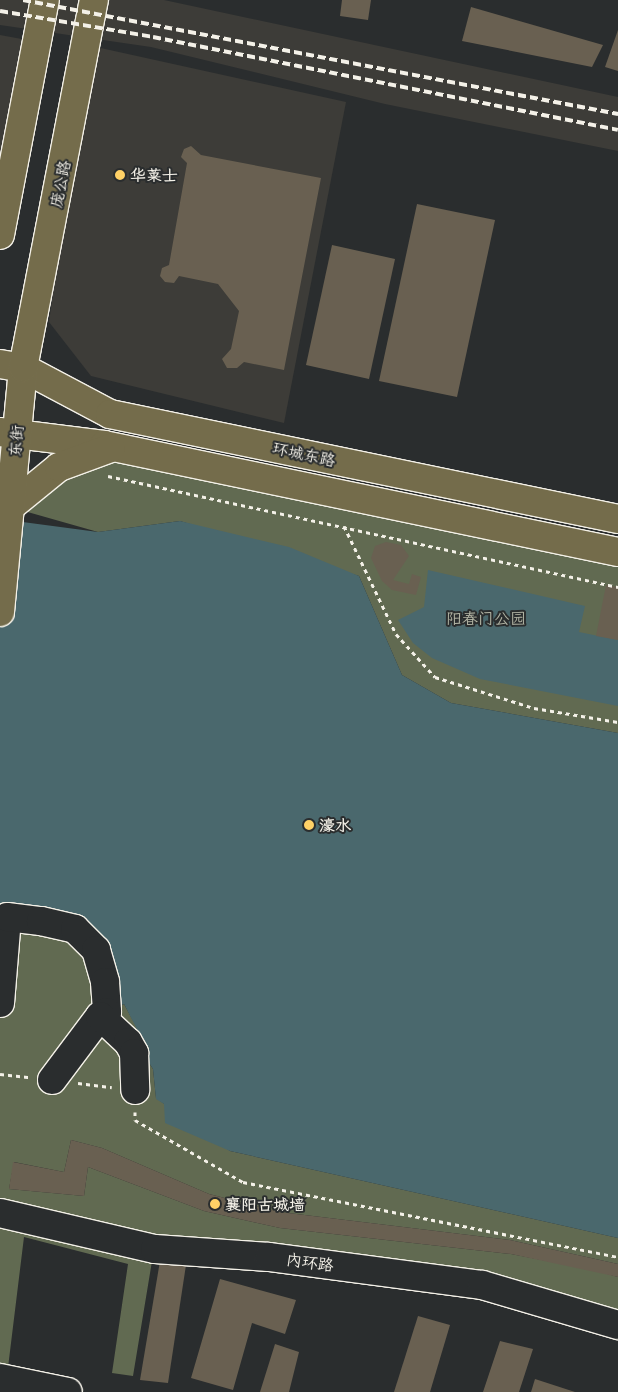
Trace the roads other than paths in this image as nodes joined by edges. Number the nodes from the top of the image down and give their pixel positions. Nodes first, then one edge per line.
1 (45, 0) edge
2 (94, 0) edge
3 (0, 235) edge
4 (12, 366) edge
5 (8, 433) edge
6 (114, 447) junction
7 (10, 510) junction
8 (618, 518) edge
9 (618, 552) edge
10 (0, 612) edge
11 (0, 1003) edge
12 (100, 1016) junction
13 (52, 1080) road end
14 (136, 1090) road end
15 (0, 1212) edge
16 (618, 1325) edge
17 (0, 1378) edge
18 (68, 1392) edge

1 - 3 main road
2 - 4 main road, 庞公路
4 - 5 main road, 东街
4 - 8 main road, 环城东路
5 - 6 main road, 环城东路
5 - 7 main road, 东街
6 - 7 main road
6 - 9 main road, 环城东路
7 - 10 main road, 东街
11 - 12 street
12 - 13 street
12 - 14 street
15 - 16 street, 内环路
17 - 18 street

